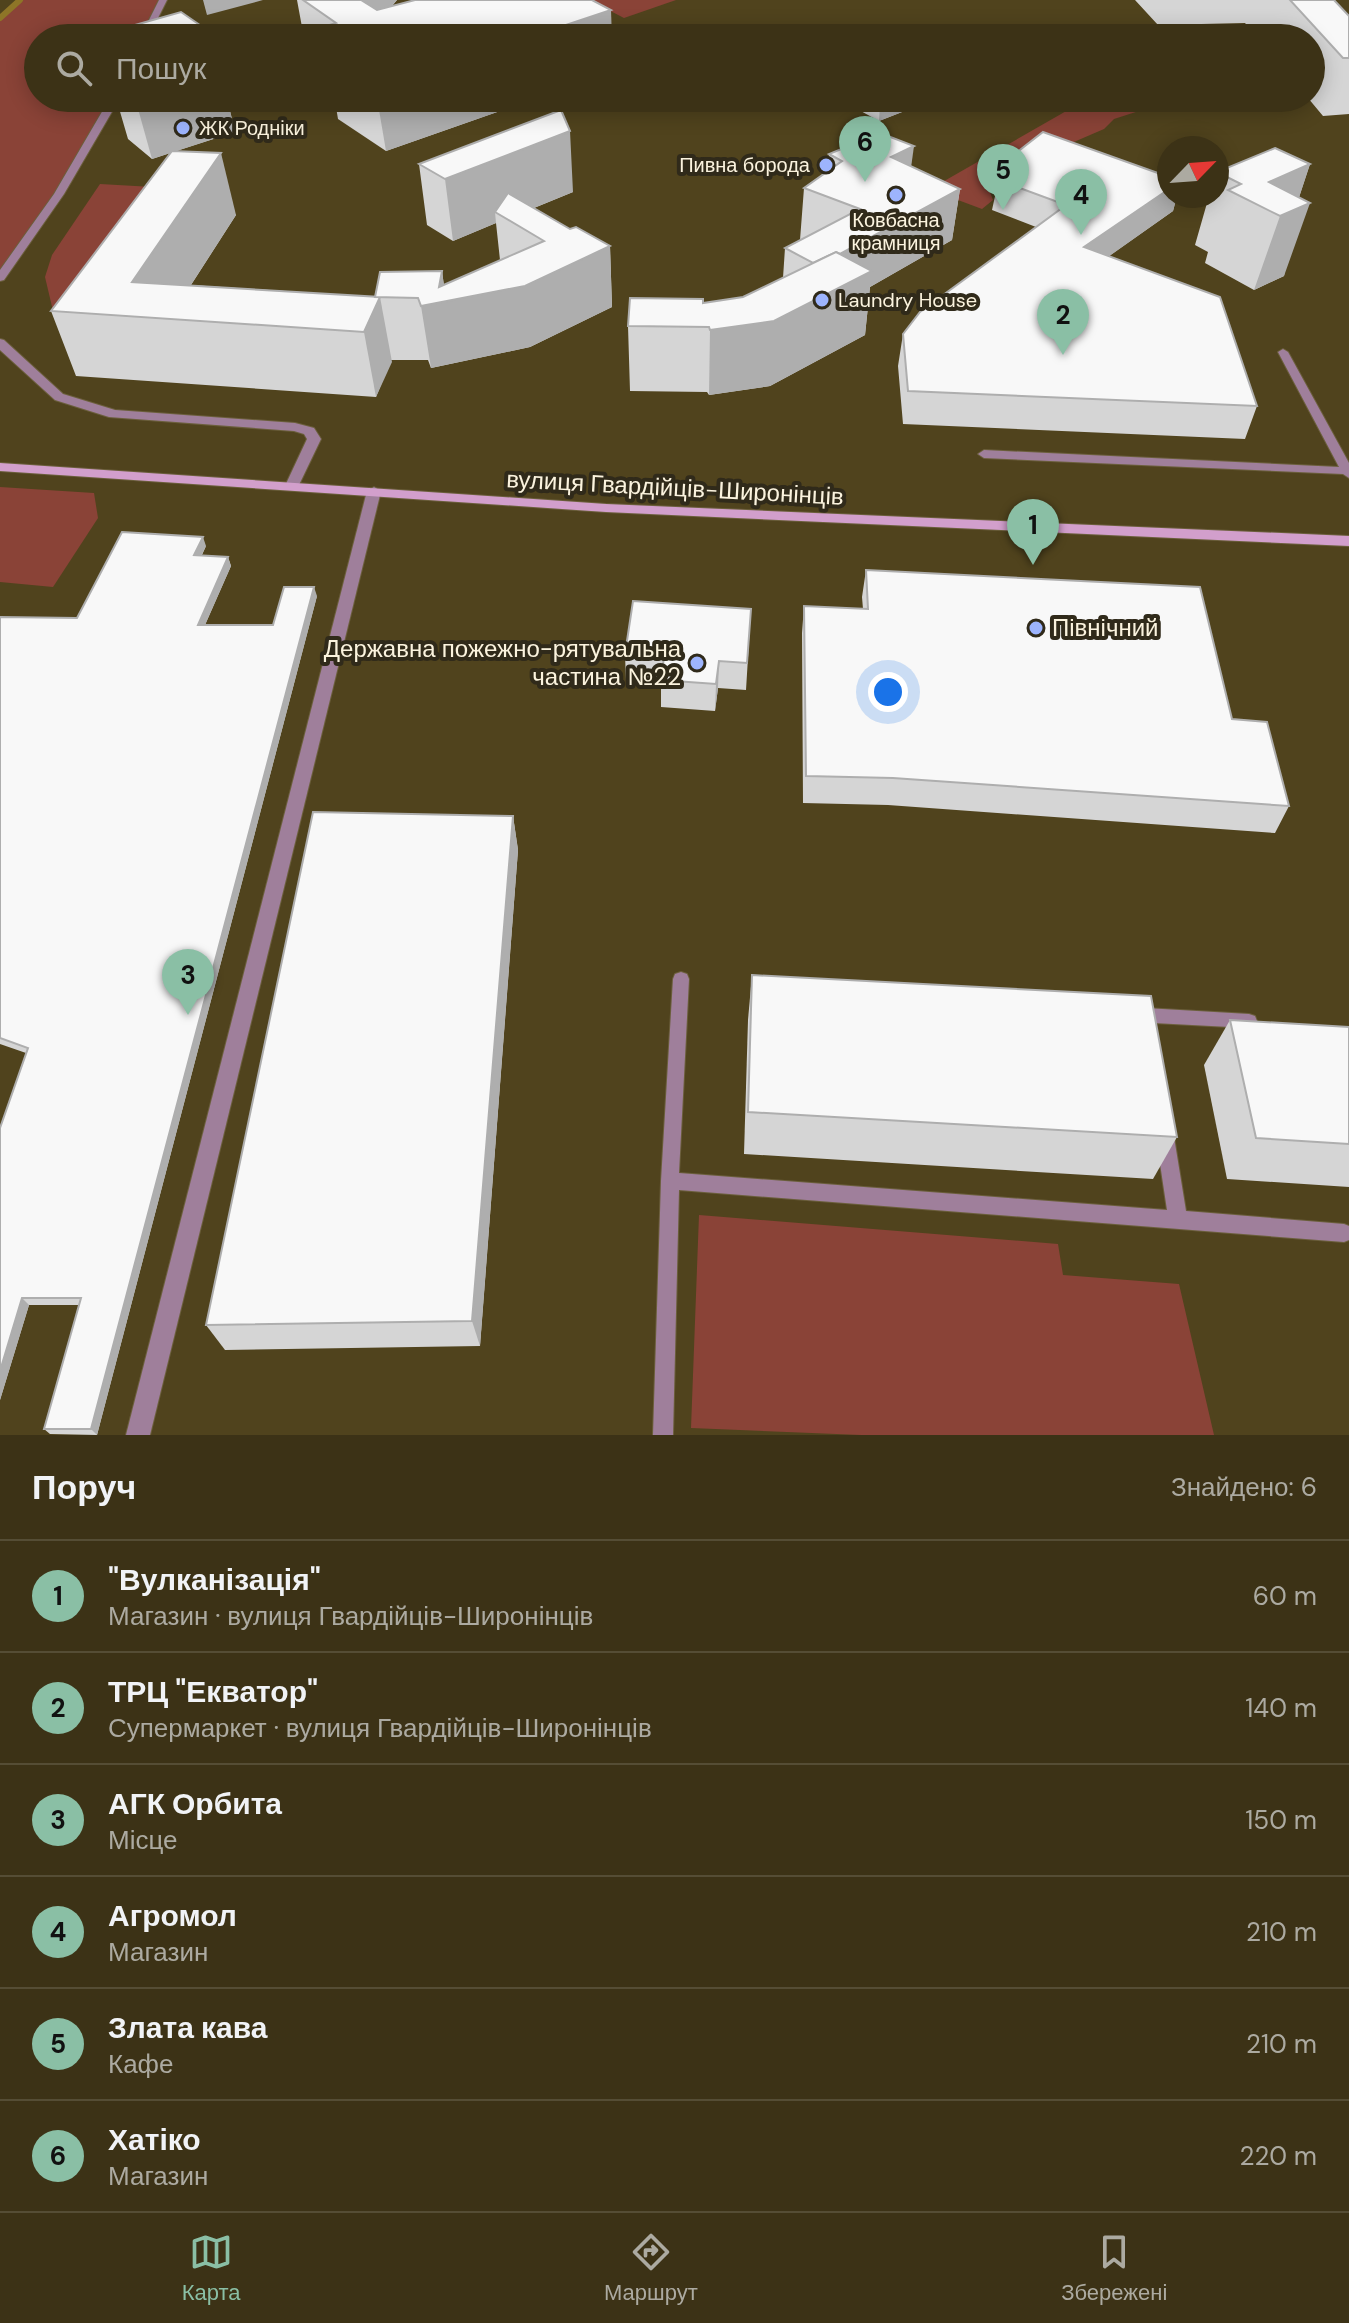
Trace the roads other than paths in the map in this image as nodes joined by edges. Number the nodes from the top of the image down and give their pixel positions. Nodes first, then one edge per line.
1 (163, 0) edge
2 (151, 24) edge
3 (107, 112) edge
4 (0, 278) edge
5 (0, 343) edge
6 (1283, 352) dead end
7 (984, 454) dead end
8 (0, 467) edge
9 (1348, 473) edge
10 (292, 486) junction
11 (374, 491) junction
12 (1349, 541) edge
13 (681, 979) dead end
14 (1270, 1022) edge
15 (1150, 1047) edge
16 (1163, 1125) edge
17 (670, 1181) junction
18 (1178, 1220) junction
19 (1344, 1233) dead end
20 (138, 1435) edge
21 (663, 1435) edge

1 - 2 street
3 - 4 street
5 - 10 street
6 - 9 lane
7 - 9 lane
8 - 10 main road, вулиця Гвардійців-Широнінців
10 - 11 main road, вулиця Гвардійців-Широнінців
11 - 12 main road, вулиця Гвардійців-Широнінців
11 - 20 street
13 - 17 lane
14 - 15 lane
16 - 18 lane
17 - 18 lane
17 - 21 lane
18 - 19 lane

